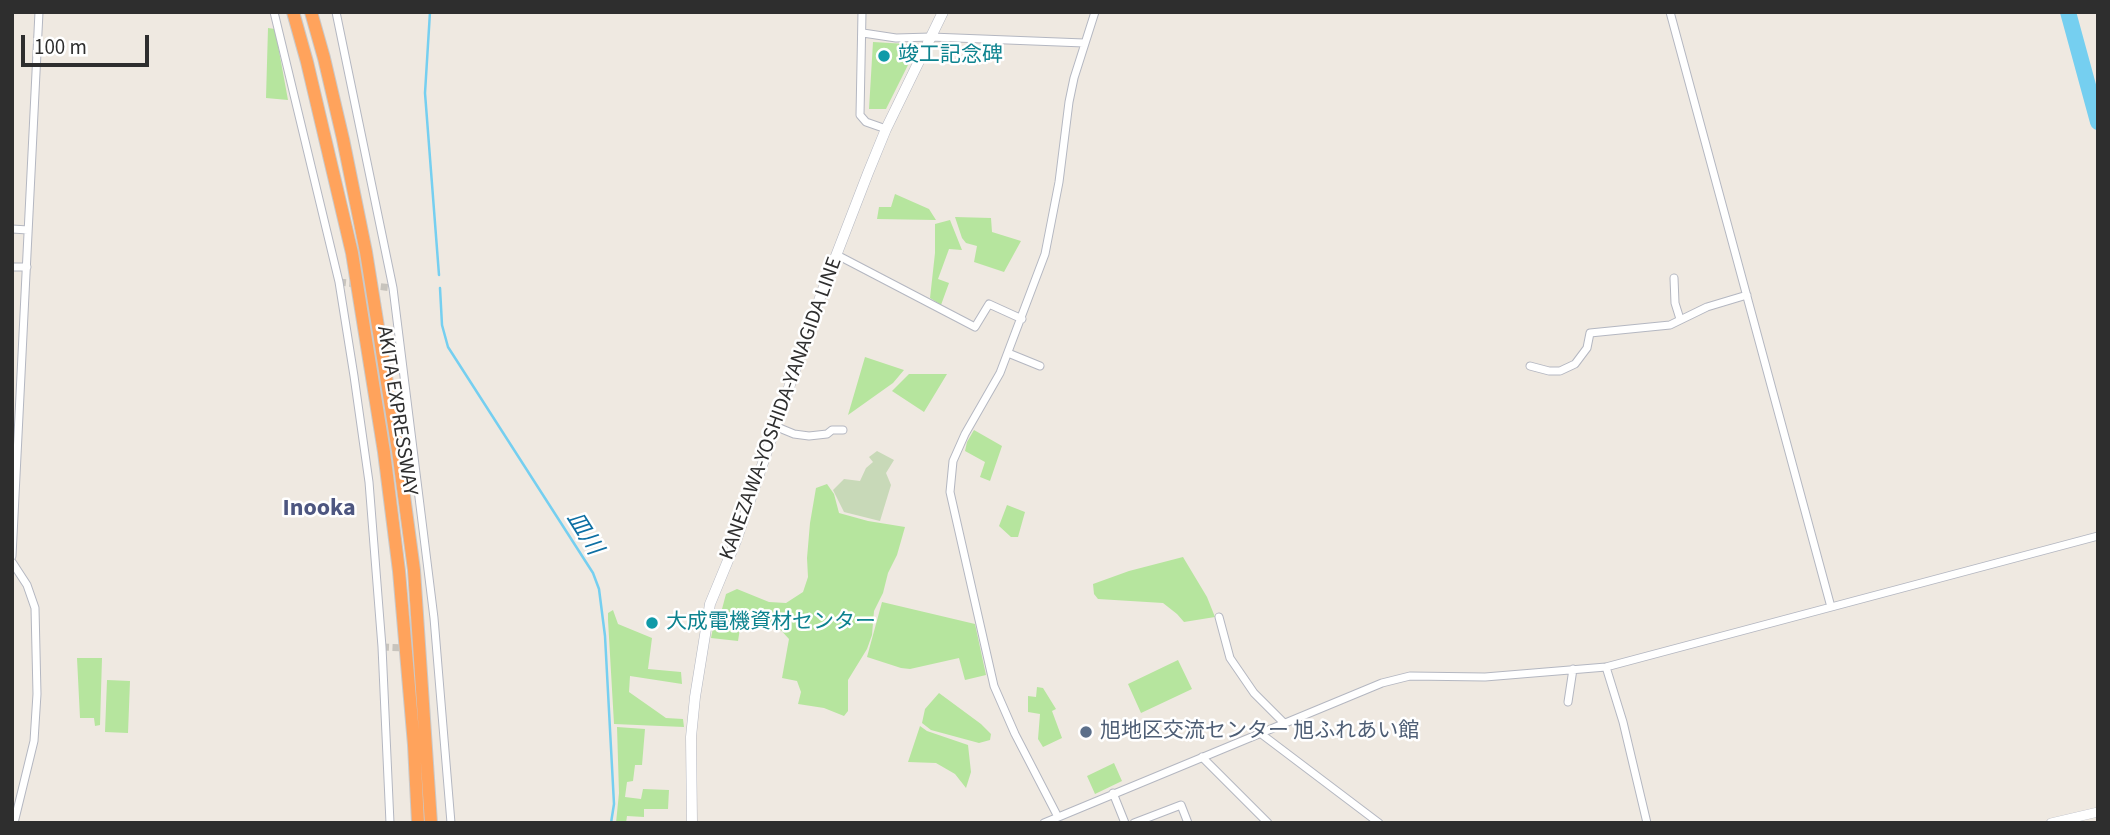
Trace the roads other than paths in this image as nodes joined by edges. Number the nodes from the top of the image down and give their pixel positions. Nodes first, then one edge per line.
1 (39, 12) edge
2 (274, 12) edge
3 (293, 12) edge
4 (310, 12) edge
5 (336, 12) edge
6 (862, 12) edge
7 (868, 12) edge
8 (943, 12) edge
9 (1095, 12) edge
10 (1670, 12) edge
11 (863, 29) junction
12 (931, 37) junction
13 (1084, 43) junction
14 (886, 128) junction
15 (12, 229) edge
16 (28, 230) junction
17 (837, 256) junction
18 (12, 267) edge
19 (27, 268) junction
20 (1674, 278) dead end
21 (1747, 295) junction
22 (1022, 319) junction
23 (1680, 319) junction
24 (12, 333) edge
25 (23, 336) junction
26 (1009, 353) junction
27 (1040, 366) dead end
28 (1530, 366) dead end
29 (776, 427) junction
30 (843, 430) dead end
31 (2098, 536) edge
32 (12, 556) edge
33 (12, 562) edge
34 (1831, 607) junction
35 (1219, 617) dead end
36 (1606, 667) junction
37 (1573, 669) junction
38 (1568, 702) dead end
39 (1284, 723) junction
40 (1259, 733) junction
41 (1202, 757) junction
42 (1113, 793) junction
43 (2098, 812) edge
44 (1058, 817) junction
45 (14, 823) edge
46 (390, 823) edge
47 (418, 823) edge
48 (431, 823) edge
49 (451, 823) edge
50 (692, 823) edge
51 (1044, 823) edge
52 (1125, 823) edge
53 (1134, 823) edge
54 (1188, 823) edge
55 (1268, 823) edge
56 (1379, 823) edge
57 (1647, 823) edge
58 (2051, 823) edge

1 - 16 street
2 - 46 street
3 - 47 highway, AKITA EXPRESSWAY
4 - 48 highway, AKITA EXPRESSWAY
5 - 49 street
6 - 11 street
7 - 11 street
8 - 12 main road, KANEZAWA-YOSHIDA-YANAGIDA LINE
9 - 13 street
10 - 21 street
11 - 12 street
11 - 14 street
12 - 13 street
12 - 14 main road, KANEZAWA-YOSHIDA-YANAGIDA LINE
13 - 22 street
14 - 17 main road, KANEZAWA-YOSHIDA-YANAGIDA LINE
15 - 16 street
16 - 19 street
17 - 22 street
17 - 29 main road, KANEZAWA-YOSHIDA-YANAGIDA LINE
18 - 19 street
19 - 25 street
20 - 23 street
21 - 23 street
21 - 34 street
22 - 26 street
23 - 28 street
24 - 25 street
25 - 32 street
26 - 27 street
26 - 44 street
29 - 30 street
29 - 50 main road, KANEZAWA-YOSHIDA-YANAGIDA LINE
31 - 34 street
33 - 45 street
34 - 36 street
35 - 39 street
36 - 37 street
36 - 57 street
37 - 38 street
37 - 39 street
39 - 40 street
40 - 41 street
40 - 56 street
41 - 42 street
41 - 55 street
42 - 44 street
42 - 52 street
43 - 58 street
44 - 51 street
53 - 54 street

